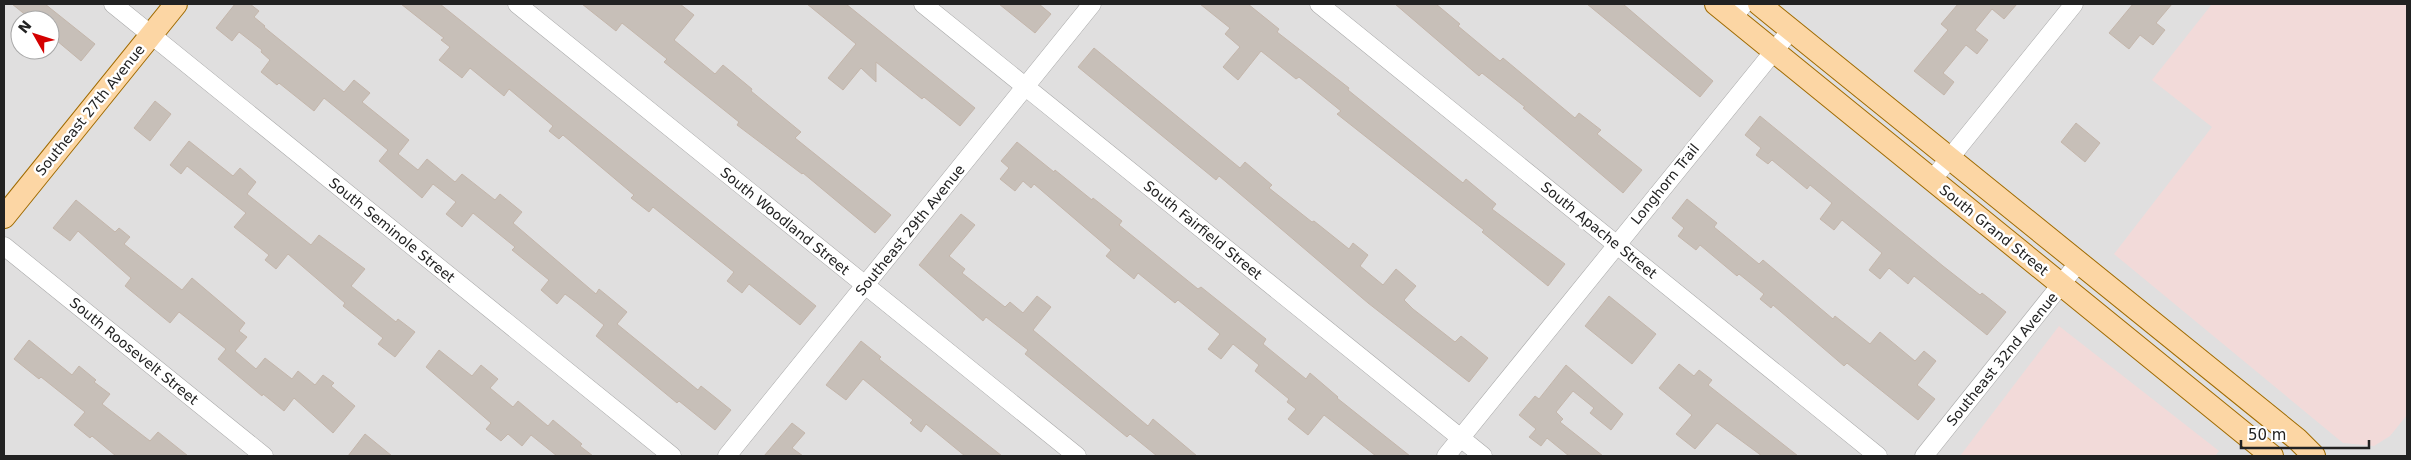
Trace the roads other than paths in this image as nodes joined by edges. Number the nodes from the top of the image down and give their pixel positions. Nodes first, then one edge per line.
1 (113, 4) edge
2 (176, 4) edge
3 (517, 4) edge
4 (923, 4) edge
5 (1092, 4) edge
6 (1319, 4) edge
7 (1716, 4) edge
8 (1760, 4) edge
9 (2074, 4) edge
10 (1739, 11) edge
11 (1791, 30) junction
12 (151, 35) junction
13 (1774, 51) junction
14 (1026, 87) junction
15 (1949, 158) junction
16 (1932, 180) junction
17 (4, 217) edge
18 (1617, 244) junction
19 (4, 246) edge
20 (2079, 262) junction
21 (865, 285) junction
22 (2061, 285) junction
23 (1460, 438) junction
24 (264, 456) edge
25 (672, 456) edge
26 (727, 456) edge
27 (1077, 456) edge
28 (1446, 456) edge
29 (1483, 456) edge
30 (1878, 456) edge
31 (1924, 456) edge
32 (2272, 456) edge
33 (2314, 456) edge

1 - 12 street, South Seminole Street
2 - 12 main road, Southeast 27th Avenue
3 - 21 street, South Woodland Street
4 - 14 street, South Fairfield Street
5 - 14 street, Southeast 29th Avenue
6 - 18 street, South Apache Street
7 - 10 main road, South Grand Street
8 - 11 main road, South Grand Street
9 - 15 street
10 - 13 main road, South Grand Street
11 - 13 street, Longhorn Trail
11 - 15 main road, South Grand Street
12 - 17 main road, Southeast 27th Avenue
12 - 25 street, South Seminole Street
13 - 16 main road, South Grand Street
13 - 18 street, Longhorn Trail
14 - 21 street, Southeast 29th Avenue
14 - 23 street, South Fairfield Street
15 - 16 street
15 - 20 main road, South Grand Street
16 - 22 main road, South Grand Street
18 - 23 street, Longhorn Trail
18 - 30 street, South Apache Street
19 - 24 street, South Roosevelt Street
20 - 22 street, Southeast 32nd Avenue
20 - 33 main road, South Grand Street
21 - 26 street, Southeast 29th Avenue
21 - 27 street, South Woodland Street
22 - 31 street, Southeast 32nd Avenue
22 - 32 main road, South Grand Street
23 - 28 street, Longhorn Trail
23 - 29 street, South Fairfield Street

